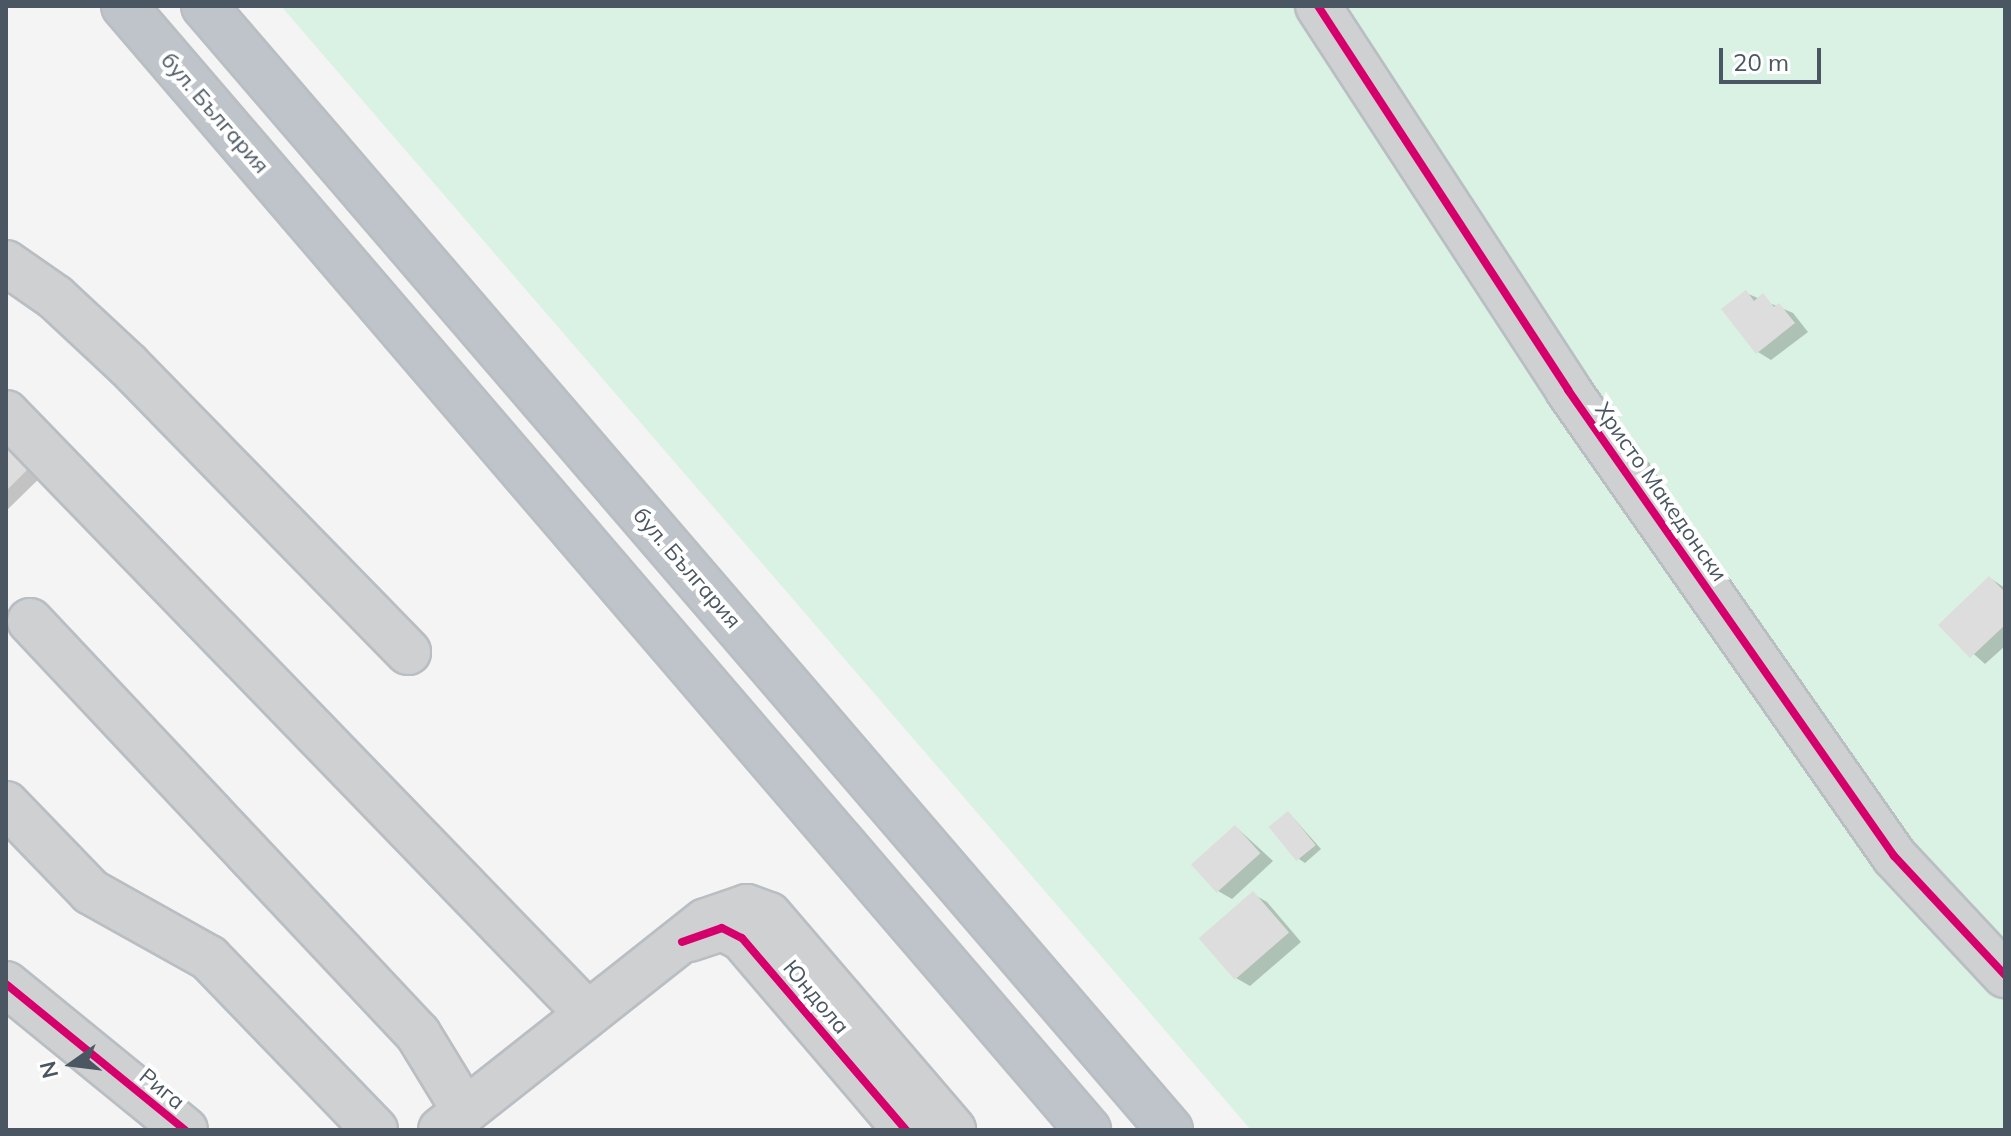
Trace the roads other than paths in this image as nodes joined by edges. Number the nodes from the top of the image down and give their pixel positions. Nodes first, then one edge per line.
1 (124, 6) edge
2 (204, 6) edge
3 (1318, 6) edge
4 (6, 263) edge
5 (6, 413) edge
6 (30, 621) dead end
7 (408, 652) dead end
8 (6, 804) edge
9 (682, 942) junction
10 (2005, 975) edge
11 (6, 984) edge
12 (587, 1013) junction
13 (453, 1120) edge
14 (185, 1130) edge
15 (375, 1130) edge
16 (906, 1130) edge
17 (953, 1130) edge
18 (1088, 1130) edge
19 (1170, 1130) edge

1 - 18 highway, бул. България
2 - 19 highway, бул. България
3 - 10 street, Христо Македонски
4 - 7 street
5 - 12 street
6 - 13 street
8 - 15 street
9 - 12 street
9 - 16 street, Юндола
9 - 17 street
11 - 14 street, Рига
12 - 13 street

